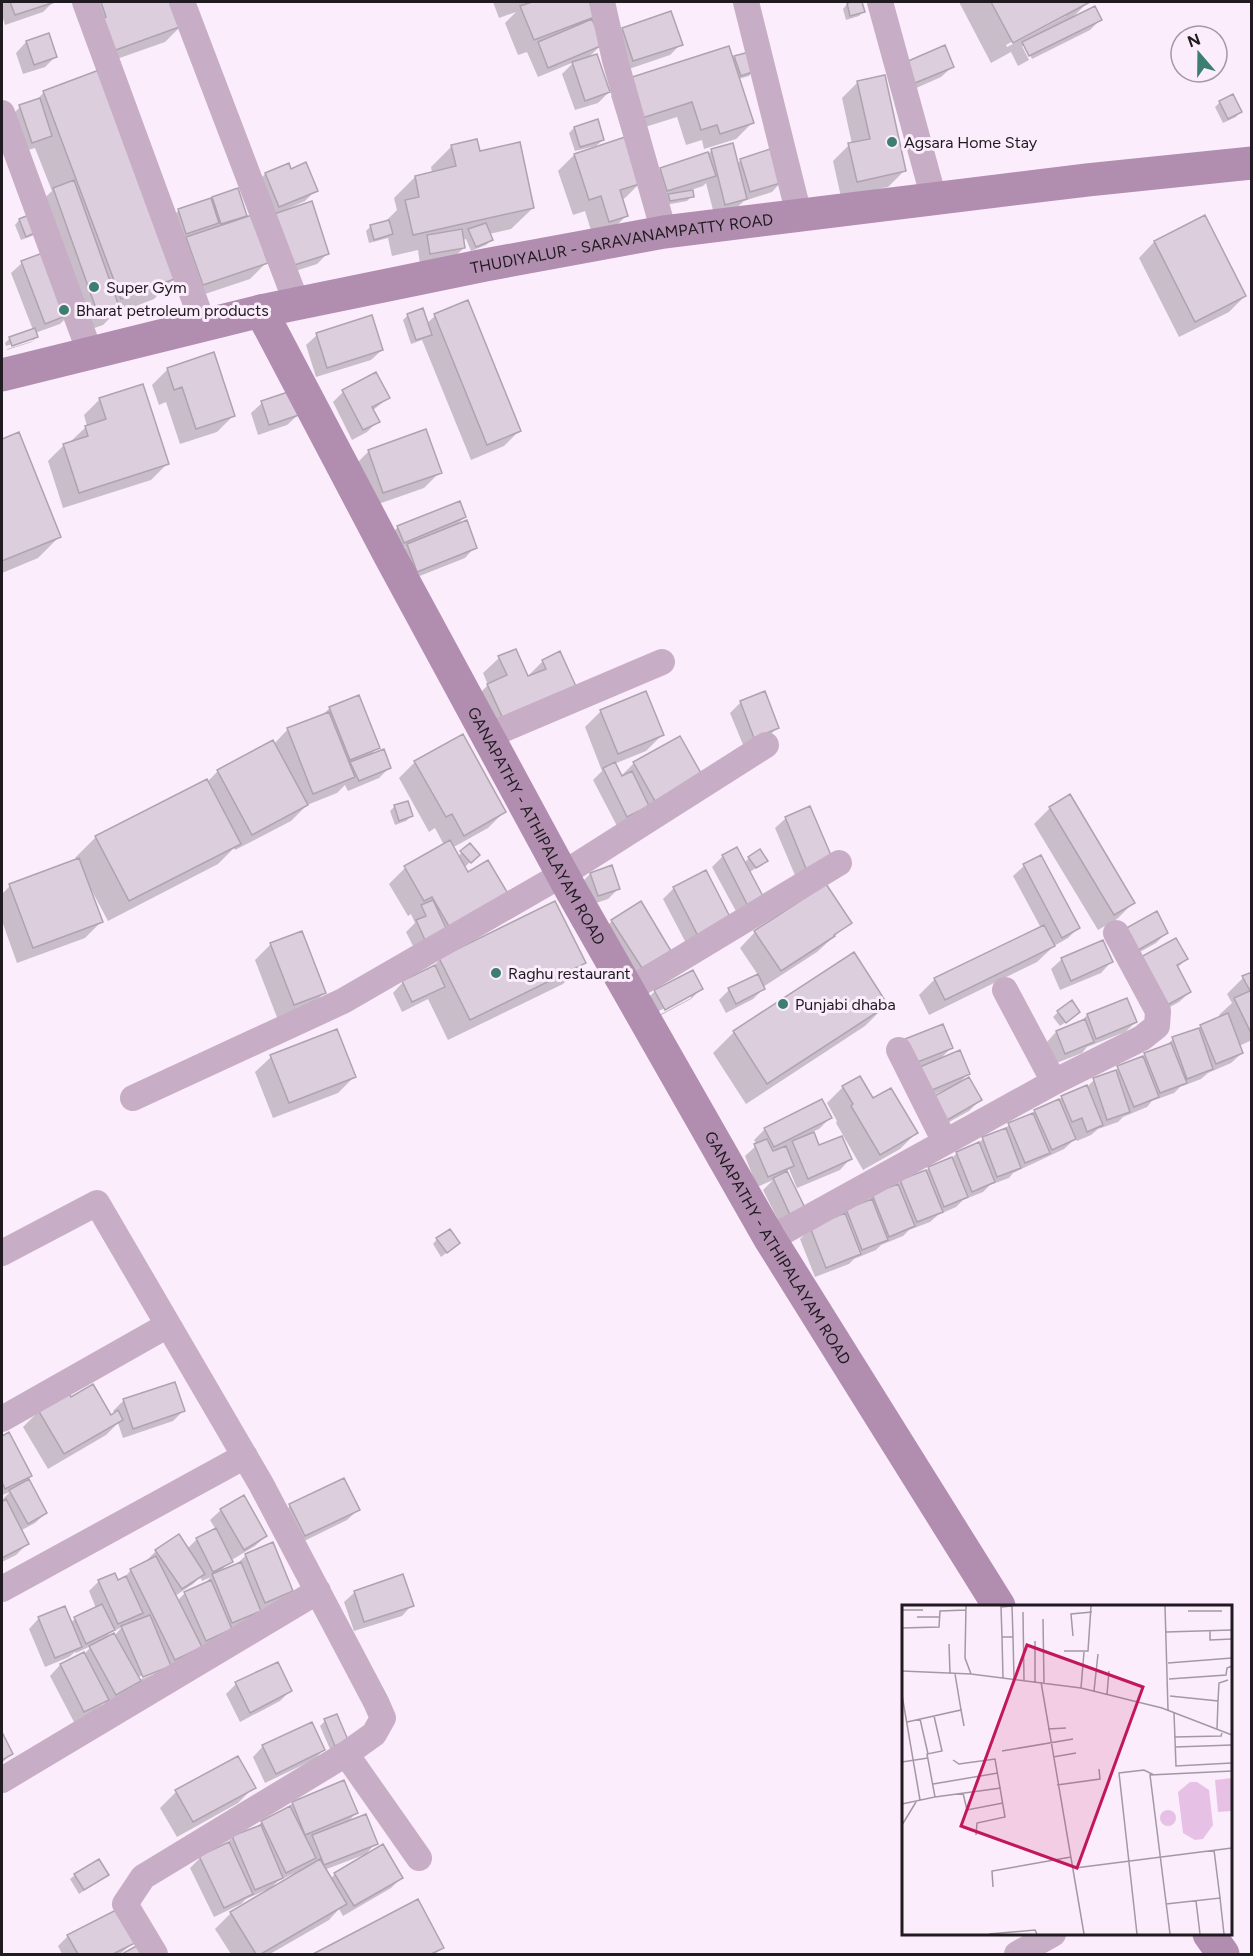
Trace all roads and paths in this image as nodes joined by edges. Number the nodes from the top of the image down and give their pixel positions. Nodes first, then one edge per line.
1 (85, 2) edge
2 (182, 2) edge
3 (602, 2) edge
4 (746, 2) edge
5 (880, 2) edge
6 (2, 113) edge
7 (1251, 162) edge
8 (934, 199) junction
9 (799, 215) junction
10 (664, 232) junction
11 (297, 304) junction
12 (261, 311) junction
13 (204, 326) junction
14 (90, 353) junction
15 (2, 375) edge
16 (662, 662) dead end
17 (488, 736) junction
18 (766, 745) dead end
19 (839, 863) dead end
20 (563, 874) junction
21 (1116, 933) dead end
22 (629, 990) junction
23 (1005, 990) dead end
24 (899, 1050) dead end
25 (1054, 1082) junction
26 (133, 1098) dead end
27 (945, 1142) junction
28 (770, 1239) junction
29 (2, 1253) edge
30 (168, 1325) junction
31 (2, 1419) edge
32 (245, 1456) junction
33 (2, 1589) edge
34 (318, 1591) junction
35 (998, 1605) edge
36 (346, 1754) junction
37 (2, 1780) edge
38 (418, 1858) dead end
39 (1051, 1935) edge
40 (1210, 1935) edge
41 (155, 1954) edge
42 (1017, 1954) edge
43 (1223, 1954) edge

1 - 13 street
2 - 11 street
3 - 10 street
4 - 9 street
5 - 8 street
6 - 14 street
7 - 8 main road, THUDIYALUR - SARAVANAMPATTY ROAD
8 - 9 main road, THUDIYALUR - SARAVANAMPATTY ROAD
9 - 10 main road, THUDIYALUR - SARAVANAMPATTY ROAD
10 - 11 main road, THUDIYALUR - SARAVANAMPATTY ROAD
11 - 12 main road, THUDIYALUR - SARAVANAMPATTY ROAD
12 - 13 main road, THUDIYALUR - SARAVANAMPATTY ROAD
12 - 17 main road, GANAPATHY - ATHIPALAYAM ROAD
13 - 14 main road, THUDIYALUR - SARAVANAMPATTY ROAD
14 - 15 main road, THUDIYALUR - SARAVANAMPATTY ROAD
16 - 17 street
17 - 20 main road, GANAPATHY - ATHIPALAYAM ROAD
18 - 20 street
19 - 22 street
20 - 22 main road, GANAPATHY - ATHIPALAYAM ROAD
20 - 26 street
21 - 25 street
22 - 28 main road, GANAPATHY - ATHIPALAYAM ROAD
23 - 25 street
24 - 27 street
25 - 27 street
27 - 28 street
28 - 35 main road, GANAPATHY - ATHIPALAYAM ROAD
29 - 30 street
30 - 31 street
30 - 32 street
32 - 33 street
32 - 34 street
34 - 36 street
34 - 37 street
36 - 38 street
36 - 41 street
39 - 42 street
40 - 43 main road

